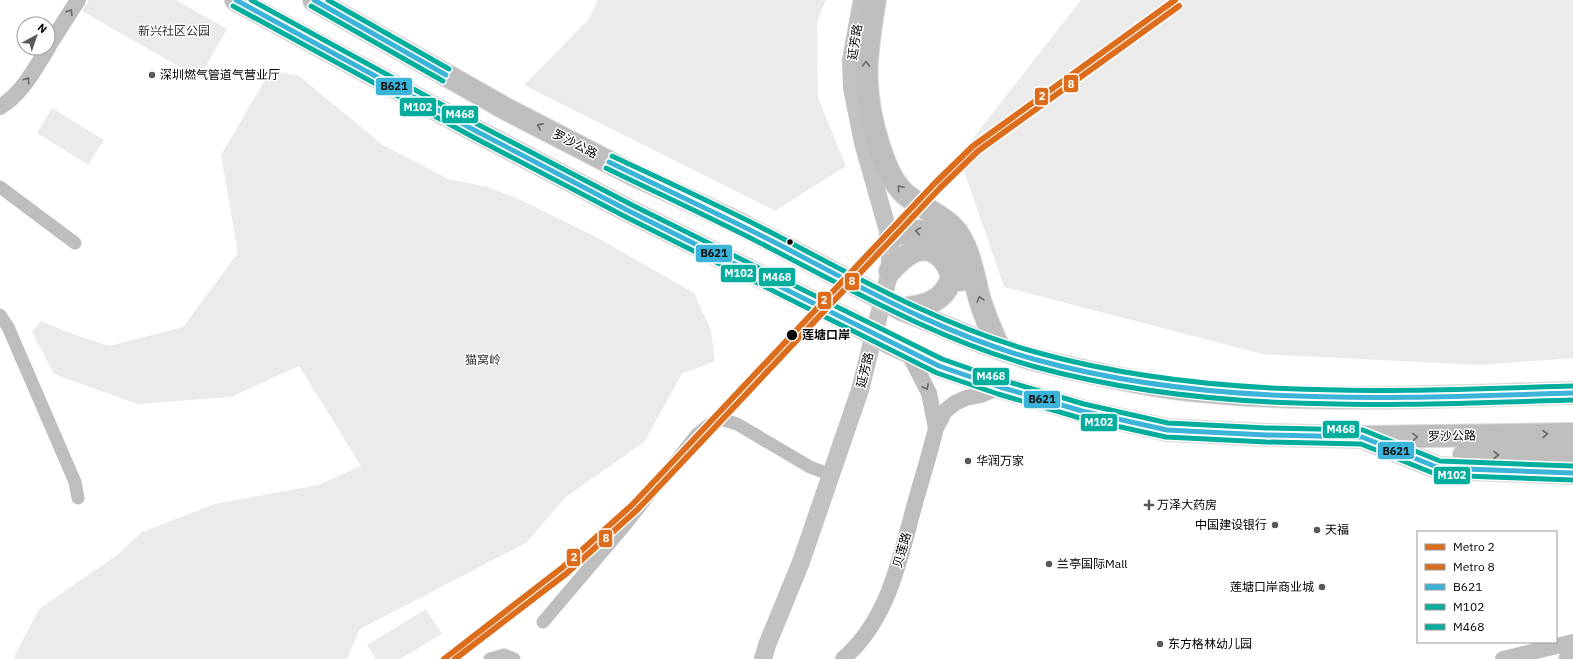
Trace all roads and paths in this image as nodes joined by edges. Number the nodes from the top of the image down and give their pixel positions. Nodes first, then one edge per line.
1 (78, 0) edge
2 (236, 0) edge
3 (314, 0) edge
4 (862, 0) edge
5 (875, 0) edge
6 (56, 35) edge
7 (43, 56) edge
8 (0, 107) edge
9 (0, 187) edge
10 (890, 238) junction
11 (75, 243) dead end
12 (890, 271) junction
13 (901, 309) junction
14 (0, 315) edge
15 (899, 348) junction
16 (999, 348) junction
17 (1000, 387) junction
18 (1573, 393) edge
19 (936, 428) junction
20 (1573, 434) edge
21 (1362, 437) junction
22 (1402, 454) junction
23 (1573, 455) edge
24 (1573, 473) edge
25 (830, 475) junction
26 (78, 498) dead end
27 (543, 622) dead end
28 (1573, 642) edge
29 (490, 659) edge
30 (514, 659) edge
31 (763, 659) edge
32 (843, 659) edge
33 (1503, 659) edge

6 -> 1 street
2 - 15 highway, 罗沙公路, bridge
13 -> 3 highway, 罗沙公路, bridge
4 - 10 main road, 延芳路
16 -> 5 highway
8 -> 7 street
9 - 11 street
10 - 12 main road, 延芳路
16 -> 10 highway
12 - 13 highway
12 - 25 main road, 延芳路
13 - 16 highway
14 - 26 street
15 - 17 highway, 罗沙公路
15 -> 19 street, 贝莲路
16 - 18 highway
17 - 19 street, 贝莲路
17 - 21 highway, 罗沙公路
19 - 32 street, 贝莲路
21 -> 20 highway, 罗沙公路
21 - 22 highway
22 -> 23 highway
22 - 24 highway
25 - 27 street
25 - 31 main road, 延芳路
28 - 33 street
29 - 30 street

